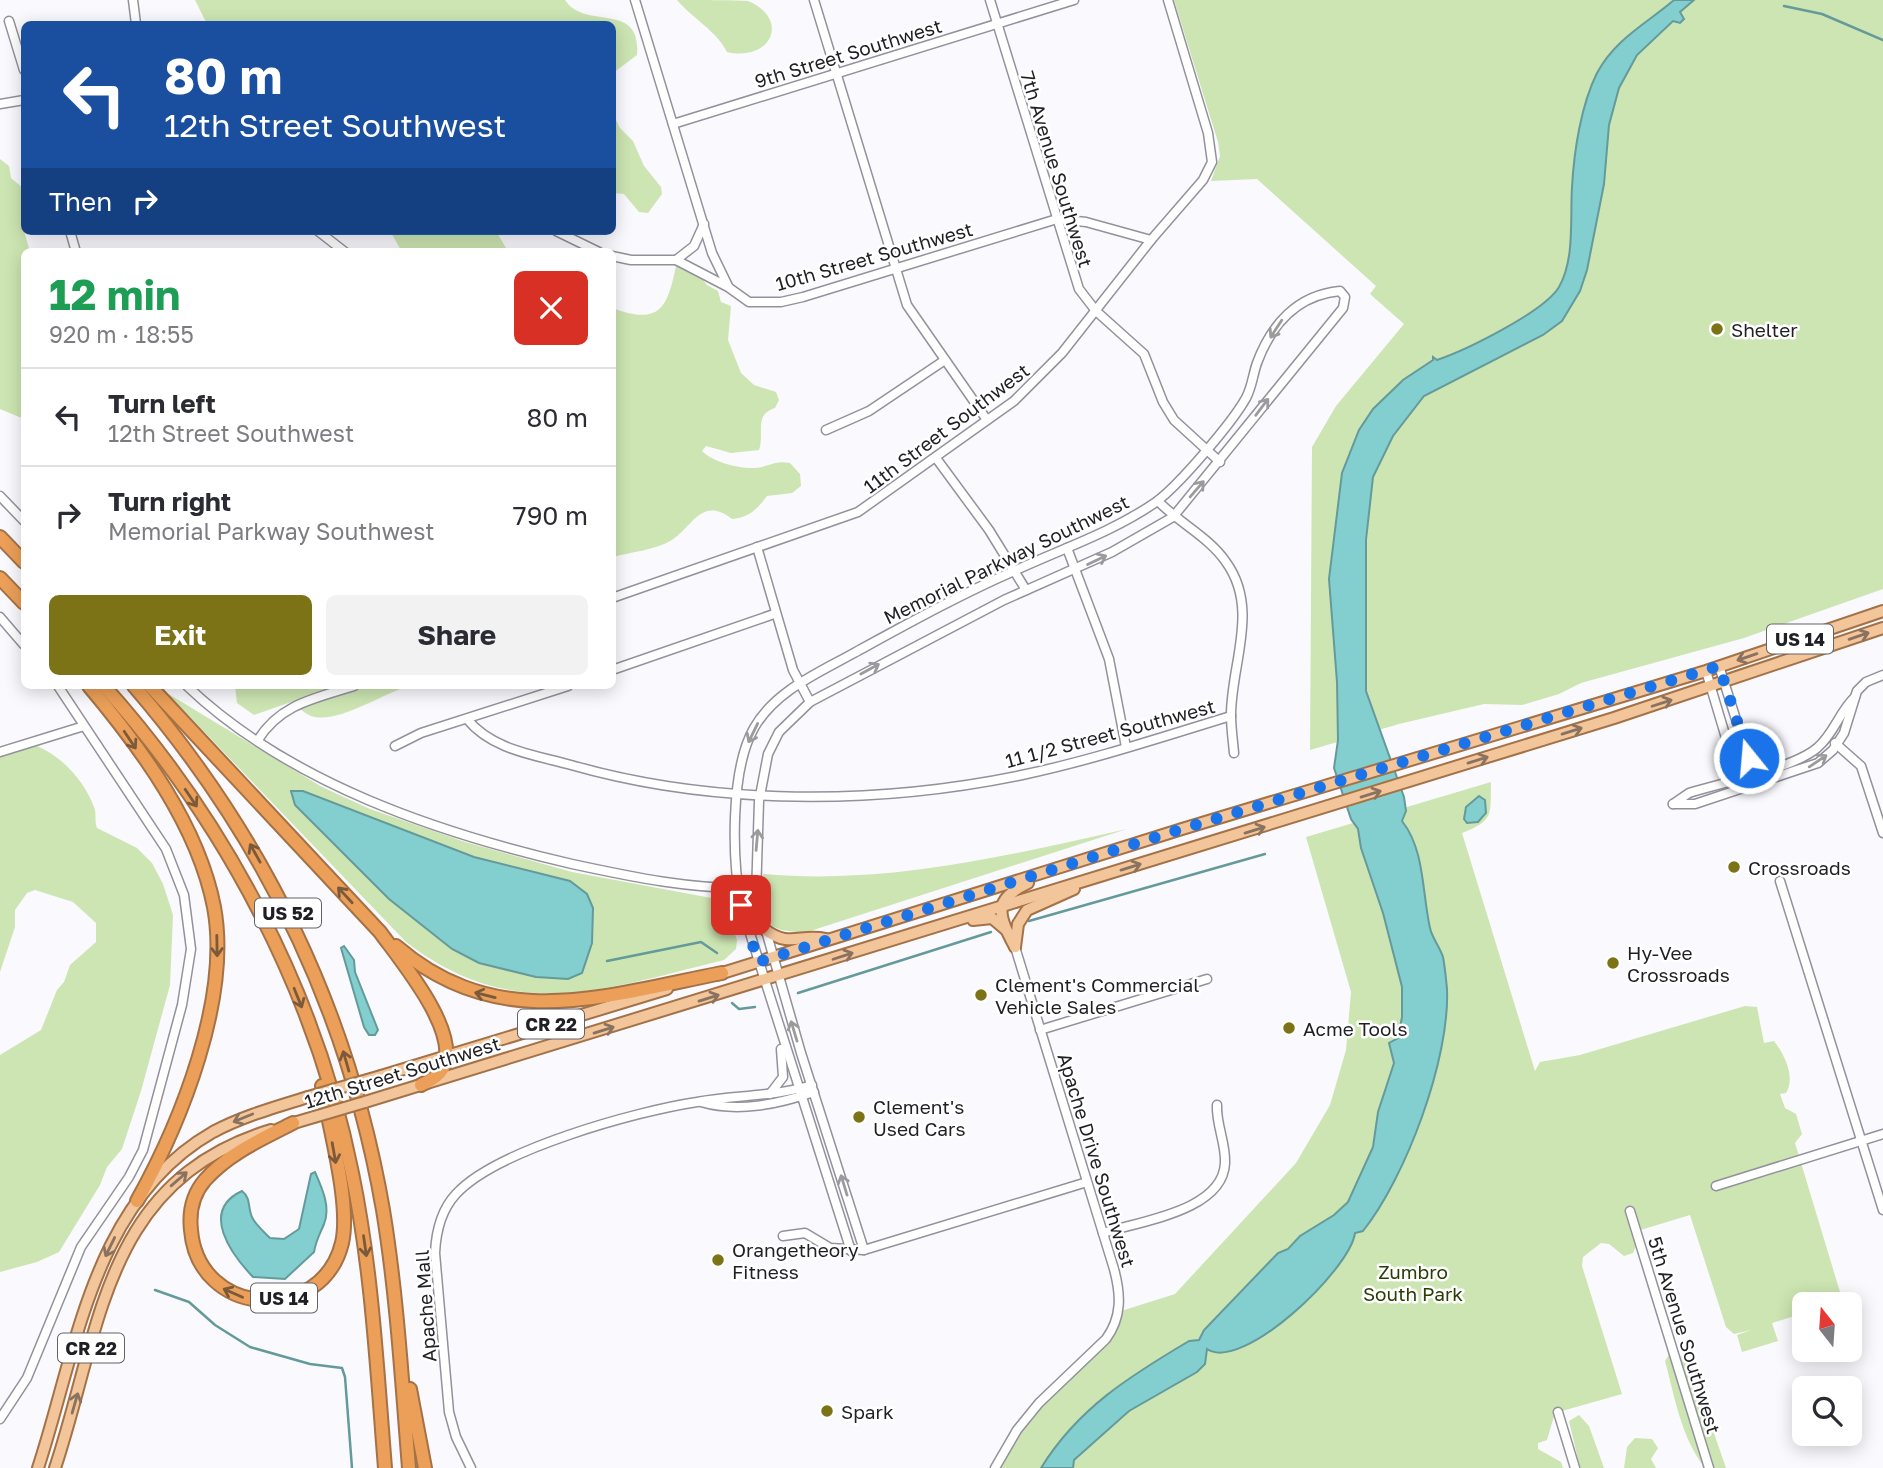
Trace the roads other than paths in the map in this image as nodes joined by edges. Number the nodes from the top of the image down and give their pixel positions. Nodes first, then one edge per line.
1 (133, 0) edge
2 (635, 0) edge
3 (814, 0) edge
4 (990, 0) edge
5 (1074, 0) edge
6 (1168, 0) edge
7 (9, 21) dead end
8 (136, 21) edge
9 (997, 23) junction
10 (21, 60) edge
11 (836, 74) junction
12 (21, 100) edge
13 (0, 104) edge
14 (673, 124) junction
15 (1057, 219) junction
16 (704, 225) junction
17 (323, 235) edge
18 (564, 235) edge
19 (1151, 240) junction
20 (340, 248) edge
21 (591, 248) edge
22 (616, 257) edge
23 (676, 260) junction
24 (894, 269) junction
25 (728, 287) junction
26 (1096, 311) junction
27 (945, 360) junction
28 (987, 420) junction
29 (826, 430) dead end
30 (1206, 450) junction
31 (936, 457) junction
32 (1220, 462) junction
33 (0, 496) edge
34 (1158, 501) junction
35 (1173, 517) junction
36 (21, 518) edge
37 (0, 537) edge
38 (757, 547) junction
39 (1067, 548) junction
40 (21, 559) edge
41 (1016, 570) junction
42 (1076, 570) junction
43 (0, 578) edge
44 (1026, 590) junction
45 (616, 597) edge
46 (21, 600) edge
47 (1883, 611) edge
48 (774, 614) junction
49 (1, 619) edge
50 (1883, 628) edge
51 (21, 642) edge
52 (1719, 666) junction
53 (616, 669) edge
54 (1706, 671) junction
55 (1883, 675) edge
56 (1725, 683) junction
57 (799, 684) junction
58 (1711, 687) junction
59 (60, 689) edge
60 (91, 689) edge
61 (106, 689) edge
62 (137, 689) edge
63 (153, 689) edge
64 (190, 689) edge
65 (345, 689) edge
66 (559, 689) edge
67 (1856, 697) junction
68 (810, 702) junction
69 (1231, 716) junction
70 (467, 719) junction
71 (84, 726) junction
72 (1827, 738) junction
73 (258, 740) junction
74 (1837, 744) junction
75 (395, 746) dead end
76 (1126, 747) junction
77 (0, 752) edge
78 (1234, 753) dead end
79 (1753, 773) junction
80 (1738, 778) junction
81 (1749, 788) junction
82 (738, 793) junction
83 (760, 793) junction
84 (1883, 833) edge
85 (1064, 866) junction
86 (1107, 875) junction
87 (1780, 881) dead end
88 (738, 888) junction
89 (755, 888) junction
90 (1001, 905) junction
91 (950, 921) junction
92 (764, 929) junction
93 (1006, 930) junction
94 (380, 932) junction
95 (829, 940) junction
96 (1014, 947) junction
97 (772, 957) junction
98 (758, 962) junction
99 (722, 973) junction
100 (778, 977) junction
101 (1207, 979) dead end
102 (763, 981) junction
103 (777, 1026) junction
104 (1040, 1030) junction
105 (313, 1037) junction
106 (447, 1056) junction
107 (421, 1085) junction
108 (813, 1088) junction
109 (800, 1093) junction
110 (767, 1096) junction
111 (698, 1102) junction
112 (1217, 1105) dead end
113 (293, 1123) junction
114 (1883, 1134) edge
115 (1861, 1141) junction
116 (1087, 1182) junction
117 (1716, 1186) dead end
118 (137, 1201) junction
119 (1883, 1210) edge
120 (1630, 1211) dead end
121 (1103, 1233) junction
122 (783, 1236) dead end
123 (851, 1251) junction
124 (864, 1251) junction
125 (397, 1320) junction
126 (1558, 1412) dead end
127 (0, 1419) edge
128 (37, 1468) edge
129 (55, 1468) edge
130 (384, 1468) edge
131 (409, 1468) edge
132 (425, 1468) edge
133 (471, 1468) edge
134 (995, 1468) edge
135 (1575, 1468) edge
136 (1709, 1468) edge

1 - 8 street
2 - 14 street
3 - 11 street
4 - 9 street, 7th Avenue Southwest
5 - 9 street, 9th Street Southwest
6 - 19 street, 11th Street Southwest
7 - 10 street
9 - 11 street, 9th Street Southwest
9 - 15 street, 7th Avenue Southwest
11 - 14 street, 9th Street Southwest
11 - 24 street
12 - 13 street
14 - 16 street
15 - 19 street, 10th Street Southwest
15 - 24 street, 10th Street Southwest
15 - 26 street, 7th Avenue Southwest
16 - 23 street
16 - 25 street
17 - 20 street
18 - 21 street
19 - 26 street, 11th Street Southwest
22 - 23 street, 10th Street Southwest
23 - 25 street, 10th Street Southwest
24 - 25 street, 10th Street Southwest
24 - 27 street
26 - 28 street, 11th Street Southwest
26 - 30 street, 7th Avenue Southwest
27 - 28 street
27 - 29 street
28 - 31 street, 11th Street Southwest
30 - 32 street, 7th Avenue Southwest
32 -> 30 street, Memorial Parkway Southwest
30 - 34 street, Memorial Parkway Southwest
31 - 38 street, 11th Street Southwest
31 - 41 street
35 -> 32 street, Memorial Parkway Southwest
33 - 36 street
34 - 35 street
34 - 39 street, Memorial Parkway Southwest
42 -> 35 street, Memorial Parkway Southwest
35 - 69 street
37 - 40 highway
38 - 45 street, 11th Street Southwest
38 - 48 street
39 - 41 street, Memorial Parkway Southwest
39 - 42 street
41 - 44 street
41 - 57 street, Memorial Parkway Southwest
42 - 44 street, Memorial Parkway Southwest
42 - 76 street
43 - 46 highway
68 -> 44 street, Memorial Parkway Southwest
47 -> 52 main road, 12th Street Southwest / US 14
48 - 53 street
48 - 57 street
49 - 51 street
56 -> 50 main road, 12th Street Southwest / US 14
52 - 54 main road, 12th Street Southwest / US 14
52 - 56 street
54 - 58 street
54 - 85 main road, 12th Street Southwest / US 14
55 - 67 street
56 - 58 main road, 12th Street Southwest / US 14
56 - 79 street
57 - 68 street
57 -> 82 street, Memorial Parkway Southwest
58 - 80 street
86 -> 58 main road, 12th Street Southwest / US 14
59 - 71 street
60 -> 118 highway
61 -> 105 highway, US 52
125 -> 62 highway, US 52
94 -> 63 highway, US 14
64 - 73 street
65 - 73 street
66 - 70 street
67 - 72 street
67 - 74 street
68 - 83 street, Memorial Parkway Southwest
69 - 76 street, 11 1/2 Street Southwest
69 - 78 street
70 - 75 street
70 - 82 street, 11 1/2 Street Southwest
71 - 77 street
71 - 127 street
72 - 74 street
72 - 79 street
73 - 88 street
81 -> 74 street
74 - 84 street
76 - 83 street, 11 1/2 Street Southwest
79 - 80 street
79 - 81 street
80 - 81 street
80 - 81 street
82 - 83 street, 11 1/2 Street Southwest
82 - 88 street, Memorial Parkway Southwest
89 -> 83 street, Memorial Parkway Southwest
85 - 90 main road
85 - 95 main road, 12th Street Southwest / US 14
86 - 90 main road, 12th Street Southwest / US 14
86 - 96 main road
87 - 115 street
88 - 89 street
88 - 98 street, Memorial Parkway Southwest
89 - 92 street, Memorial Parkway Southwest
90 - 91 main road, 12th Street Southwest / US 14
90 - 93 main road
91 - 93 main road
100 -> 91 main road, 12th Street Southwest / US 14
92 - 95 main road
92 - 97 street, Memorial Parkway Southwest
93 - 96 main road
99 -> 94 highway, US 14
94 - 106 highway
95 - 97 main road, 12th Street Southwest / US 14
96 - 104 street, Apache Drive Southwest
97 - 98 main road, 12th Street Southwest / US 14
97 - 100 street, Memorial Parkway Southwest
98 - 99 main road, 12th Street Southwest / US 14
98 - 102 street, Memorial Parkway Southwest
99 - 106 main road, 12th Street Southwest / CR 22
100 - 102 main road, 12th Street Southwest / US 14
108 -> 100 street, Memorial Parkway Southwest
101 - 104 street
102 - 103 street, Memorial Parkway Southwest
107 -> 102 main road, 12th Street Southwest / US 14
103 - 109 street, Memorial Parkway Southwest
103 - 110 street
104 - 116 street, Apache Drive Southwest
105 -> 113 highway, US 14
105 -> 130 highway, US 52
106 - 107 highway
106 -> 118 main road, 12th Street Southwest / CR 22, bridge
107 - 113 main road, 12th Street Southwest / US 14, bridge
108 - 109 street
124 -> 108 street, Memorial Parkway Southwest
109 - 110 street
109 - 111 street
109 - 123 street, Memorial Parkway Southwest
110 - 111 street
111 - 133 street, Apache Mall
112 - 121 street
129 -> 113 main road, CR 22
114 - 115 street
115 - 117 street
115 - 119 street
116 - 121 street, Apache Drive Southwest
116 - 124 street
118 -> 128 main road, CR 22
120 - 136 street, 5th Avenue Southwest
121 - 134 street, Apache Drive Southwest
122 - 123 street
123 - 124 street
125 - 131 highway, US 52
125 - 132 highway
126 - 135 street

